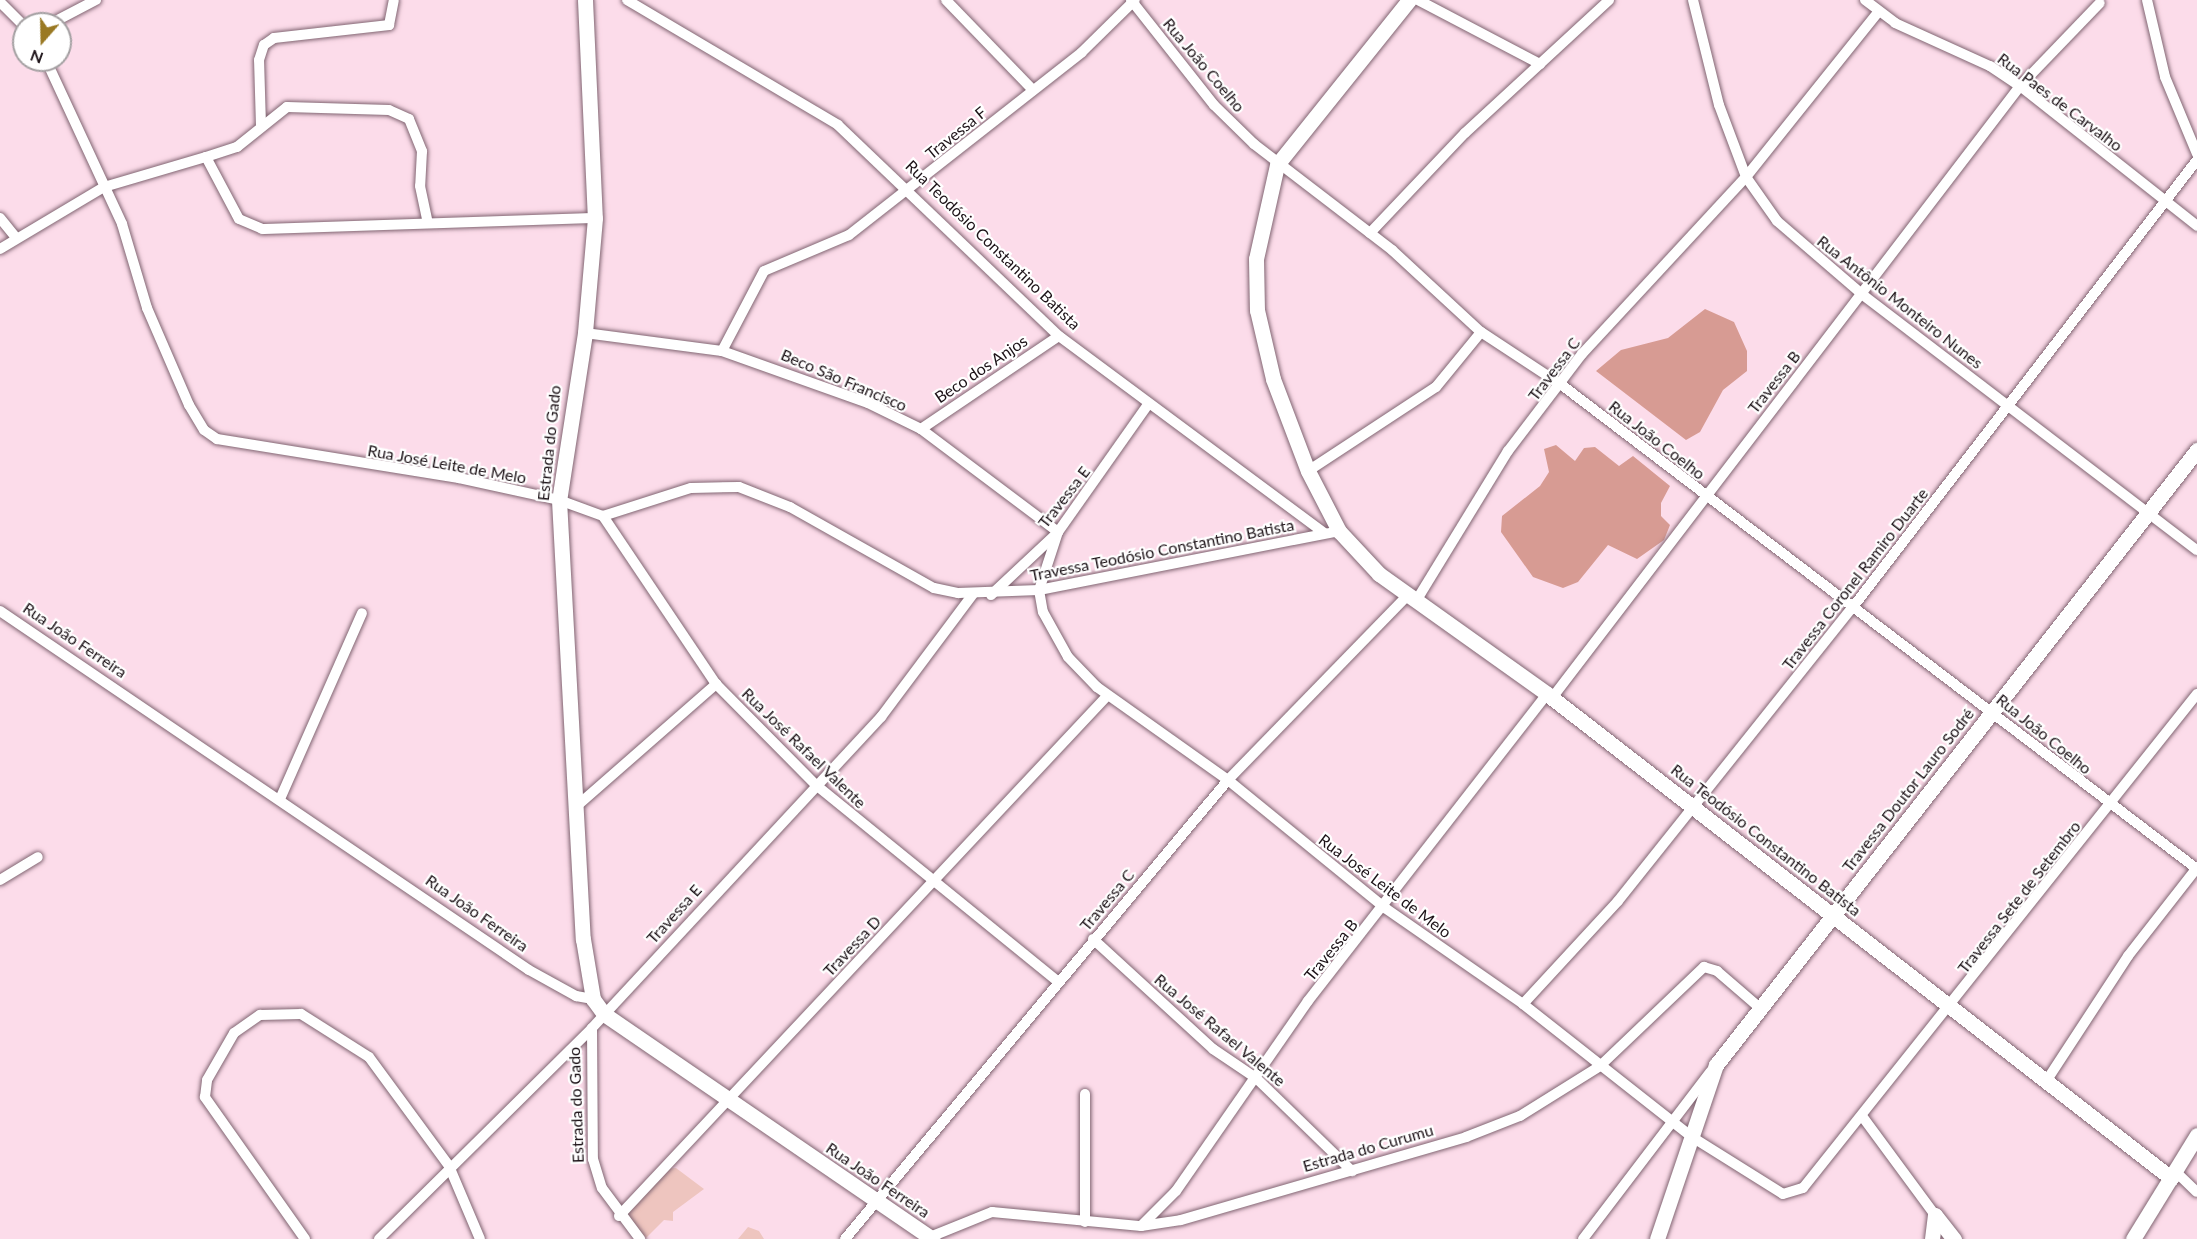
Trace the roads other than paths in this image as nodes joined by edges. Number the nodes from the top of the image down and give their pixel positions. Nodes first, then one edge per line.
1 (96, 0) edge
2 (394, 0) edge
3 (585, 0) edge
4 (627, 0) edge
5 (946, 0) edge
6 (1409, 0) edge
7 (1419, 0) edge
8 (1609, 0) edge
9 (1693, 0) edge
10 (1865, 0) edge
11 (2147, 0) edge
12 (1133, 1) edge
13 (2102, 1) edge
14 (0, 2) edge
15 (1878, 12) junction
16 (72, 13) edge
17 (12, 14) edge
18 (1540, 64) junction
19 (51, 72) edge
20 (2020, 86) junction
21 (1033, 90) junction
22 (261, 126) junction
23 (2197, 154) edge
24 (206, 157) junction
25 (2197, 160) edge
26 (1277, 165) junction
27 (1746, 177) junction
28 (104, 187) junction
29 (910, 189) junction
30 (2166, 202) junction
31 (0, 218) edge
32 (595, 218) junction
33 (427, 220) junction
34 (2197, 226) edge
35 (1370, 233) junction
36 (16, 238) junction
37 (0, 249) edge
38 (1863, 295) junction
39 (1481, 332) junction
40 (585, 333) junction
41 (1059, 336) junction
42 (722, 351) junction
43 (1563, 386) junction
44 (1147, 406) junction
45 (2010, 406) junction
46 (921, 429) junction
47 (2197, 450) edge
48 (1308, 471) junction
49 (1703, 496) junction
50 (559, 500) junction
51 (2148, 513) junction
52 (603, 516) junction
53 (1058, 532) junction
54 (1331, 532) junction
55 (2197, 550) edge
56 (1040, 590) junction
57 (973, 594) junction
58 (991, 595) junction
59 (1412, 598) junction
60 (1853, 607) junction
61 (0, 611) edge
62 (362, 613) dead end
63 (716, 684) junction
64 (2197, 694) edge
65 (1107, 696) junction
66 (1550, 696) junction
67 (1992, 711) junction
68 (1228, 780) junction
69 (816, 785) junction
70 (280, 799) junction
71 (578, 805) junction
72 (2109, 805) junction
73 (1693, 806) junction
74 (38, 857) dead end
75 (2197, 869) edge
76 (935, 878) junction
77 (0, 880) edge
78 (1384, 908) junction
79 (1834, 914) junction
80 (1093, 939) junction
81 (1058, 982) junction
82 (593, 999) junction
83 (1523, 1004) junction
84 (1760, 1008) junction
85 (1950, 1009) junction
86 (604, 1014) junction
87 (592, 1028) junction
88 (1716, 1065) junction
89 (1600, 1066) junction
90 (1256, 1078) junction
91 (2045, 1083) junction
92 (1085, 1094) dead end
93 (730, 1099) junction
94 (1862, 1116) junction
95 (1669, 1120) junction
96 (2197, 1136) edge
97 (1692, 1137) junction
98 (449, 1166) junction
99 (1352, 1171) junction
100 (2173, 1175) junction
101 (1803, 1188) joint
102 (2197, 1192) edge
103 (874, 1200) junction
104 (1935, 1215) junction
105 (619, 1216) junction
106 (1085, 1222) junction
107 (1141, 1226) junction
108 (928, 1238) edge
109 (305, 1239) edge
110 (379, 1239) edge
111 (480, 1239) edge
112 (640, 1239) edge
113 (845, 1239) edge
114 (1583, 1239) edge
115 (1657, 1239) edge
116 (1932, 1239) edge
117 (1954, 1239) edge
118 (2133, 1239) edge

1 - 16 street
2 - 22 street
3 - 32 street, Estrada do Gado
4 - 29 street, Rua Teodósio Constantino Batista
5 - 21 street
6 - 26 street
7 - 18 street
8 - 18 street
9 - 27 street, Rua Antônio Monteiro Nunes
10 - 15 street, Rua Paes de Carvalho
11 - 23 street
12 - 21 street, Travessa F
12 - 26 street, Rua João Coelho
13 - 20 street, Travessa B
14 - 17 street
15 - 20 street, Rua Paes de Carvalho
15 - 27 street, Travessa C
18 - 35 street
19 - 28 street, Rua José Leite de Melo
20 - 30 street, Rua Paes de Carvalho
20 - 38 street, Travessa B
21 - 29 street, Travessa F
22 - 24 street
22 - 33 street
24 - 28 street
24 - 33 street
25 - 30 street, Travessa Coronel Ramiro Duarte
26 - 35 street, Rua João Coelho
26 - 48 street
27 - 38 street, Rua Antônio Monteiro Nunes
27 - 43 street, Travessa C
28 - 36 street
28 - 50 street, Rua José Leite de Melo
29 - 41 street, Rua Teodósio Constantino Batista
29 - 42 street, Travessa F
30 - 34 street, Rua Paes de Carvalho
30 - 45 street, Travessa Coronel Ramiro Duarte
31 - 36 street
32 - 33 street
32 - 40 street, Estrada do Gado
35 - 39 street, Rua João Coelho
36 - 37 street
38 - 45 street, Rua Antônio Monteiro Nunes
38 - 49 street, Travessa B
39 - 43 street, Rua João Coelho
39 - 48 street
40 - 42 street, Beco São Francisco
40 - 50 street, Estrada do Gado
41 - 44 street, Rua Teodósio Constantino Batista
41 - 46 street, Beco dos Anjos
42 - 46 street, Beco São Francisco
43 - 49 street, Rua João Coelho
43 - 59 street, Travessa C
44 - 53 street, Travessa E
44 - 54 street, Rua Teodósio Constantino Batista
45 - 51 street, Rua Antônio Monteiro Nunes
45 - 60 street, Travessa Coronel Ramiro Duarte
46 - 53 street, Beco São Francisco
47 - 51 street, Travessa Doutor Lauro Sodré
48 - 54 street
49 - 60 street, Rua João Coelho
49 - 66 street, Travessa B
50 - 52 street, Rua José Leite de Melo
50 - 71 street, Estrada do Gado
51 - 55 street, Rua Antônio Monteiro Nunes
51 - 67 street, Travessa Doutor Lauro Sodré
52 - 57 street
52 - 63 street, Rua José Rafael Valente
53 - 56 street
53 - 58 street, Travessa E
54 - 56 street, Travessa Teodósio Constantino Batista
54 - 59 street, Rua Teodósio Constantino Batista
56 - 58 street, Travessa Teodósio Constantino Batista
56 - 65 street, Rua José Leite de Melo
57 - 58 street
57 - 69 street, Travessa E
59 - 66 street, Rua Teodósio Constantino Batista
59 - 68 street, Travessa C
60 - 67 street, Rua João Coelho
60 - 73 street, Travessa Coronel Ramiro Duarte
61 - 70 street, Rua João Ferreira
62 - 70 street
63 - 69 street, Rua José Rafael Valente
63 - 71 street
64 - 72 street, Travessa Sete de Setembro
65 - 68 street, Rua José Leite de Melo
65 - 76 street, Travessa D
66 - 73 street, Rua Teodósio Constantino Batista
66 - 78 street, Travessa B
67 - 72 street, Rua João Coelho
67 - 79 street, Travessa Doutor Lauro Sodré
68 - 78 street, Rua José Leite de Melo
68 - 80 street, Travessa C
69 - 76 street, Rua José Rafael Valente
69 - 86 street, Travessa E
70 - 82 street, Rua João Ferreira
71 - 82 street, Estrada do Gado
72 - 75 street, Rua João Coelho
72 - 85 street, Travessa Sete de Setembro
73 - 79 street, Rua Teodósio Constantino Batista
73 - 83 street, Travessa Coronel Ramiro Duarte
74 - 77 street
75 - 91 street
76 - 81 street, Rua José Rafael Valente
76 - 93 street, Travessa D
78 - 83 street, Rua José Leite de Melo
78 - 90 street, Travessa B
79 - 84 street, Travessa Doutor Lauro Sodré
79 - 85 street, Rua Teodósio Constantino Batista
80 - 81 street, Travessa C
80 - 90 street, Rua José Rafael Valente
81 - 103 street, Travessa C
82 - 86 street, Rua João Ferreira
83 - 89 street, Rua José Leite de Melo
84 - 88 street, Travessa Doutor Lauro Sodré
84 - 89 street, Estrada do Curumu
85 - 91 street, Rua Teodósio Constantino Batista
85 - 94 street, Travessa Sete de Setembro
86 - 87 street, Travessa E
86 - 93 street, Rua João Ferreira
87 - 98 street, Travessa E
87 - 105 street, Estrada do Gado
88 - 95 street, Travessa Doutor Lauro Sodré
88 - 97 street
89 - 95 street, Rua José Leite de Melo
89 - 99 street, Estrada do Curumu
90 - 99 street, Rua José Rafael Valente
90 - 107 street, Travessa B
91 - 100 street, Rua Teodósio Constantino Batista
92 - 106 street
93 - 103 street, Rua João Ferreira
93 - 105 street, Travessa D
94 - 101 street, Travessa Sete de Setembro
94 - 104 street
95 - 97 street, Rua José Leite de Melo
95 - 114 street, Travessa Doutor Lauro Sodré
96 - 100 street
97 - 101 street, Rua José Leite de Melo
97 - 115 street
98 - 109 street
98 - 110 street, Travessa E
98 - 111 street
99 - 107 street, Estrada do Curumu
100 - 102 street, Rua Teodósio Constantino Batista
100 - 118 street
103 - 108 street, Rua João Ferreira
103 - 113 street, Travessa C
104 - 116 street
104 - 117 street
105 - 112 street, Estrada do Gado
106 - 107 street, Estrada do Curumu
106 - 108 street, Estrada do Curumu

